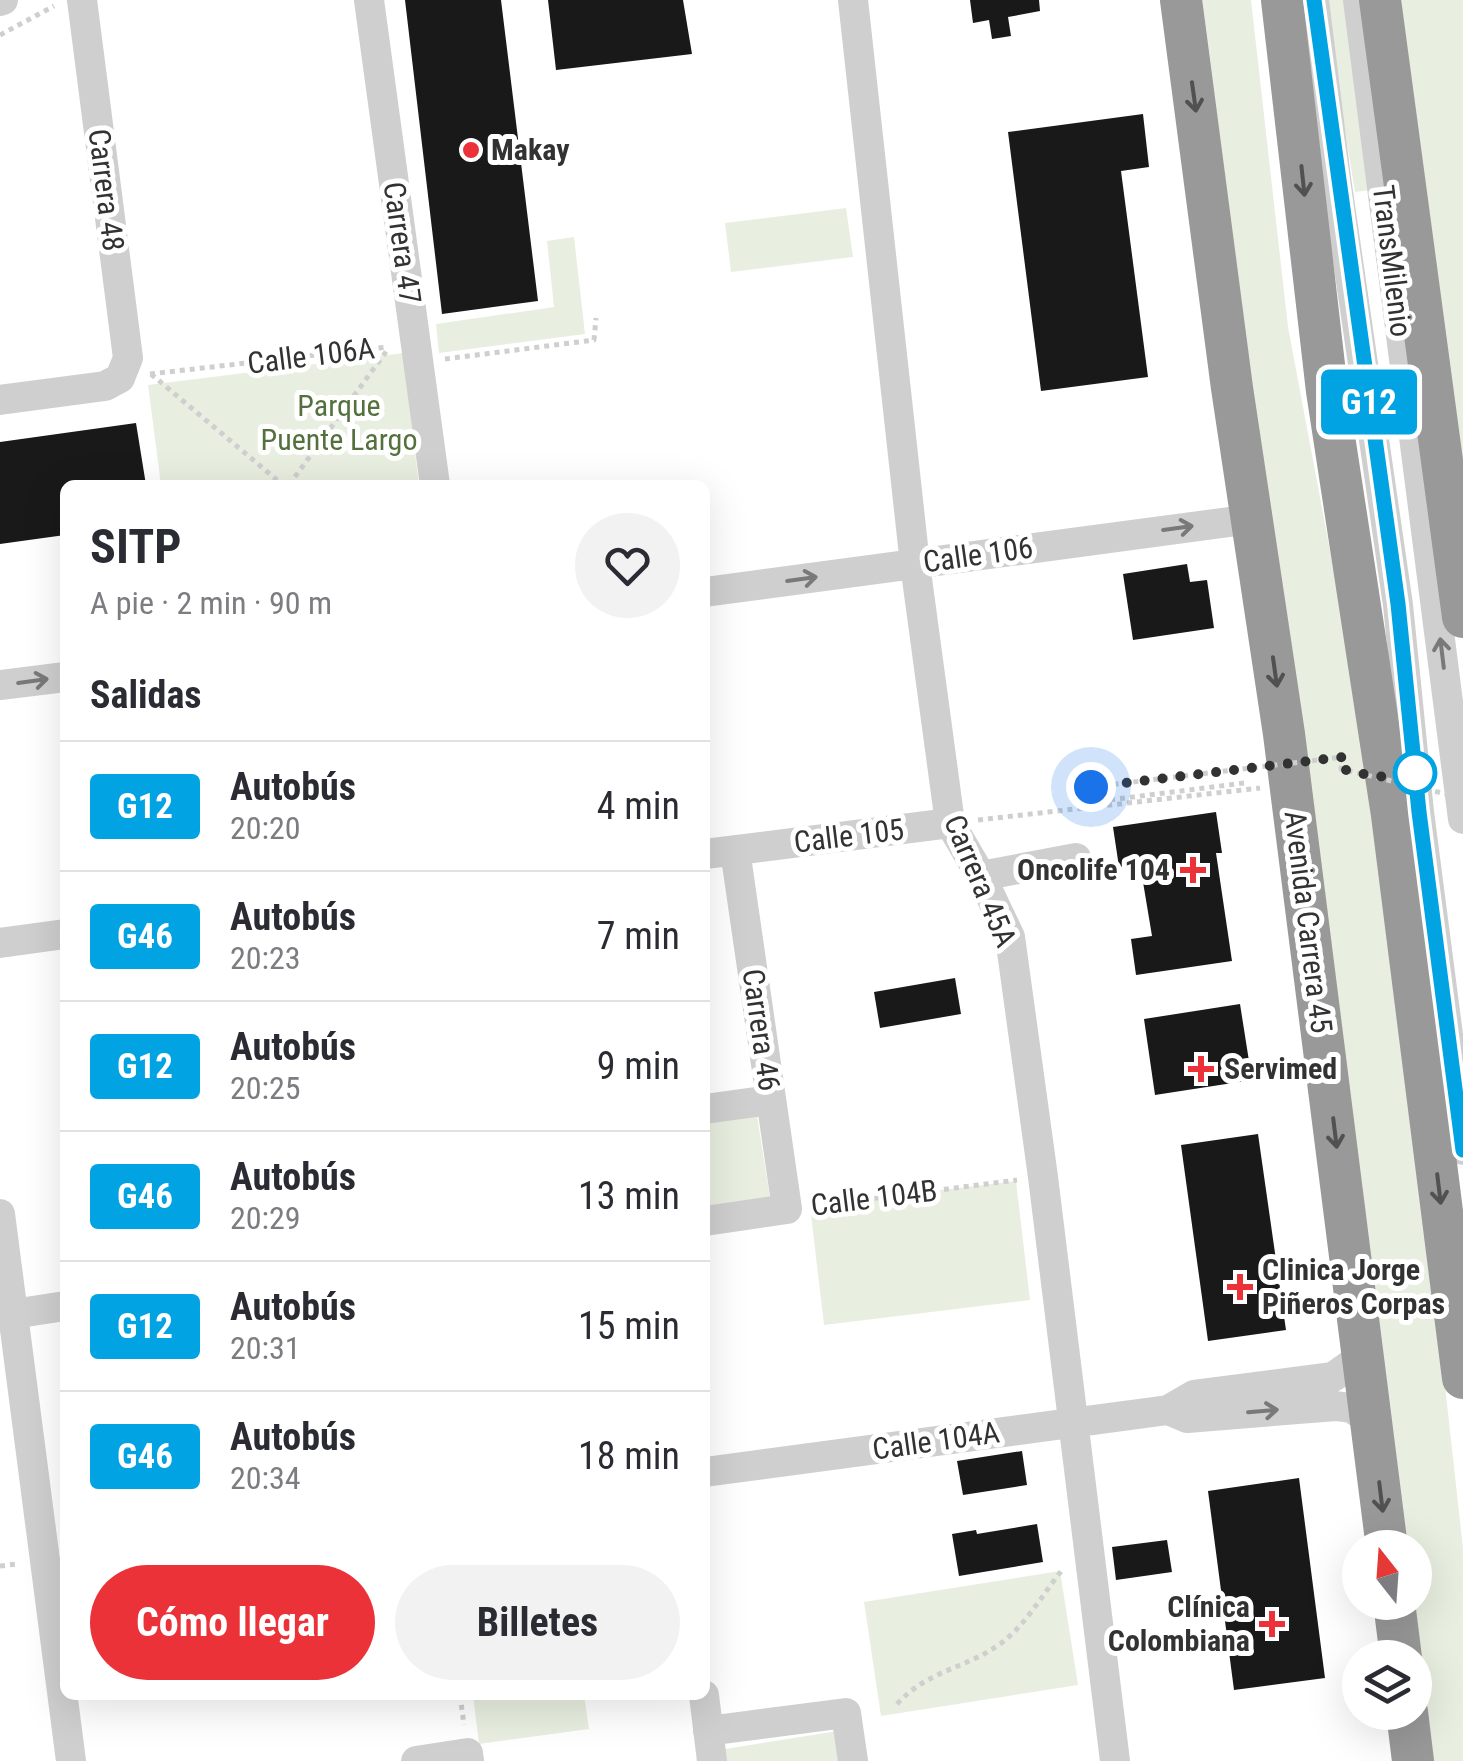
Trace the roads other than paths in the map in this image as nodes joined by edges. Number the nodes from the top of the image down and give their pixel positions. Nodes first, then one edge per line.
1 (82, 0) edge
2 (370, 0) edge
3 (853, 0) edge
4 (1181, 0) edge
5 (1268, 0) edge
6 (1282, 0) edge
7 (1314, 0) edge
8 (1358, 0) edge
9 (1380, 0) edge
10 (1292, 84) junction
11 (0, 400) edge
12 (434, 480) edge
13 (1252, 519) junction
14 (915, 564) junction
15 (710, 591) edge
16 (1463, 617) edge
17 (60, 678) edge
18 (0, 686) edge
19 (1463, 819) edge
20 (950, 823) junction
21 (720, 852) edge
22 (1076, 858) dead end
23 (981, 876) junction
24 (60, 935) edge
25 (0, 943) edge
26 (771, 1100) junction
27 (710, 1108) edge
28 (1463, 1150) edge
29 (787, 1209) joint
30 (0, 1214) edge
31 (710, 1221) edge
32 (60, 1307) edge
33 (13, 1314) junction
34 (1364, 1355) junction
35 (1463, 1378) edge
36 (1168, 1410) junction
37 (1372, 1421) junction
38 (1073, 1423) junction
39 (710, 1471) edge
40 (1385, 1530) edge
41 (55, 1558) edge
42 (60, 1621) edge
43 (66, 1700) edge
44 (705, 1700) edge
45 (1409, 1730) edge
46 (710, 1746) edge
47 (468, 1757) edge
48 (71, 1761) edge
49 (416, 1761) edge
50 (853, 1761) edge
51 (1115, 1761) edge
52 (1413, 1761) edge

1 - 11 street, Carrera 48
2 - 12 street, Carrera 47
3 - 14 street, Carrera 45A
4 -> 13 highway, Avenida Carrera 45
5 - 10 highway
6 - 10 highway
7 - 28 street, TransMilenio
19 -> 8 street, TransMilenio
9 - 16 highway
10 -> 35 highway
14 -> 13 street, Calle 106
13 -> 34 highway, Avenida Carrera 45
15 -> 14 street, Calle 106
14 - 20 street, Carrera 45A
18 -> 17 street
20 - 21 street, Calle 105
20 - 23 street, Carrera 45A
21 - 26 street, Carrera 46
22 - 23 street
23 - 38 street, Carrera 45A
24 - 25 street
26 - 27 street
26 - 29 street, Carrera 46
29 - 31 street, Calle 104B
30 - 33 street
32 - 33 street
33 - 41 street
34 - 36 street, Calle 104A
34 - 37 highway, Avenida Carrera 45
36 -> 37 street, Calle 104A
36 - 38 street, Calle 104A
37 -> 40 highway, Avenida Carrera 45
38 - 39 street, Calle 104A
38 - 51 street, Carrera 45A
41 - 42 street
43 - 48 street
44 - 46 street
45 - 52 highway
46 - 50 street
47 - 49 street

